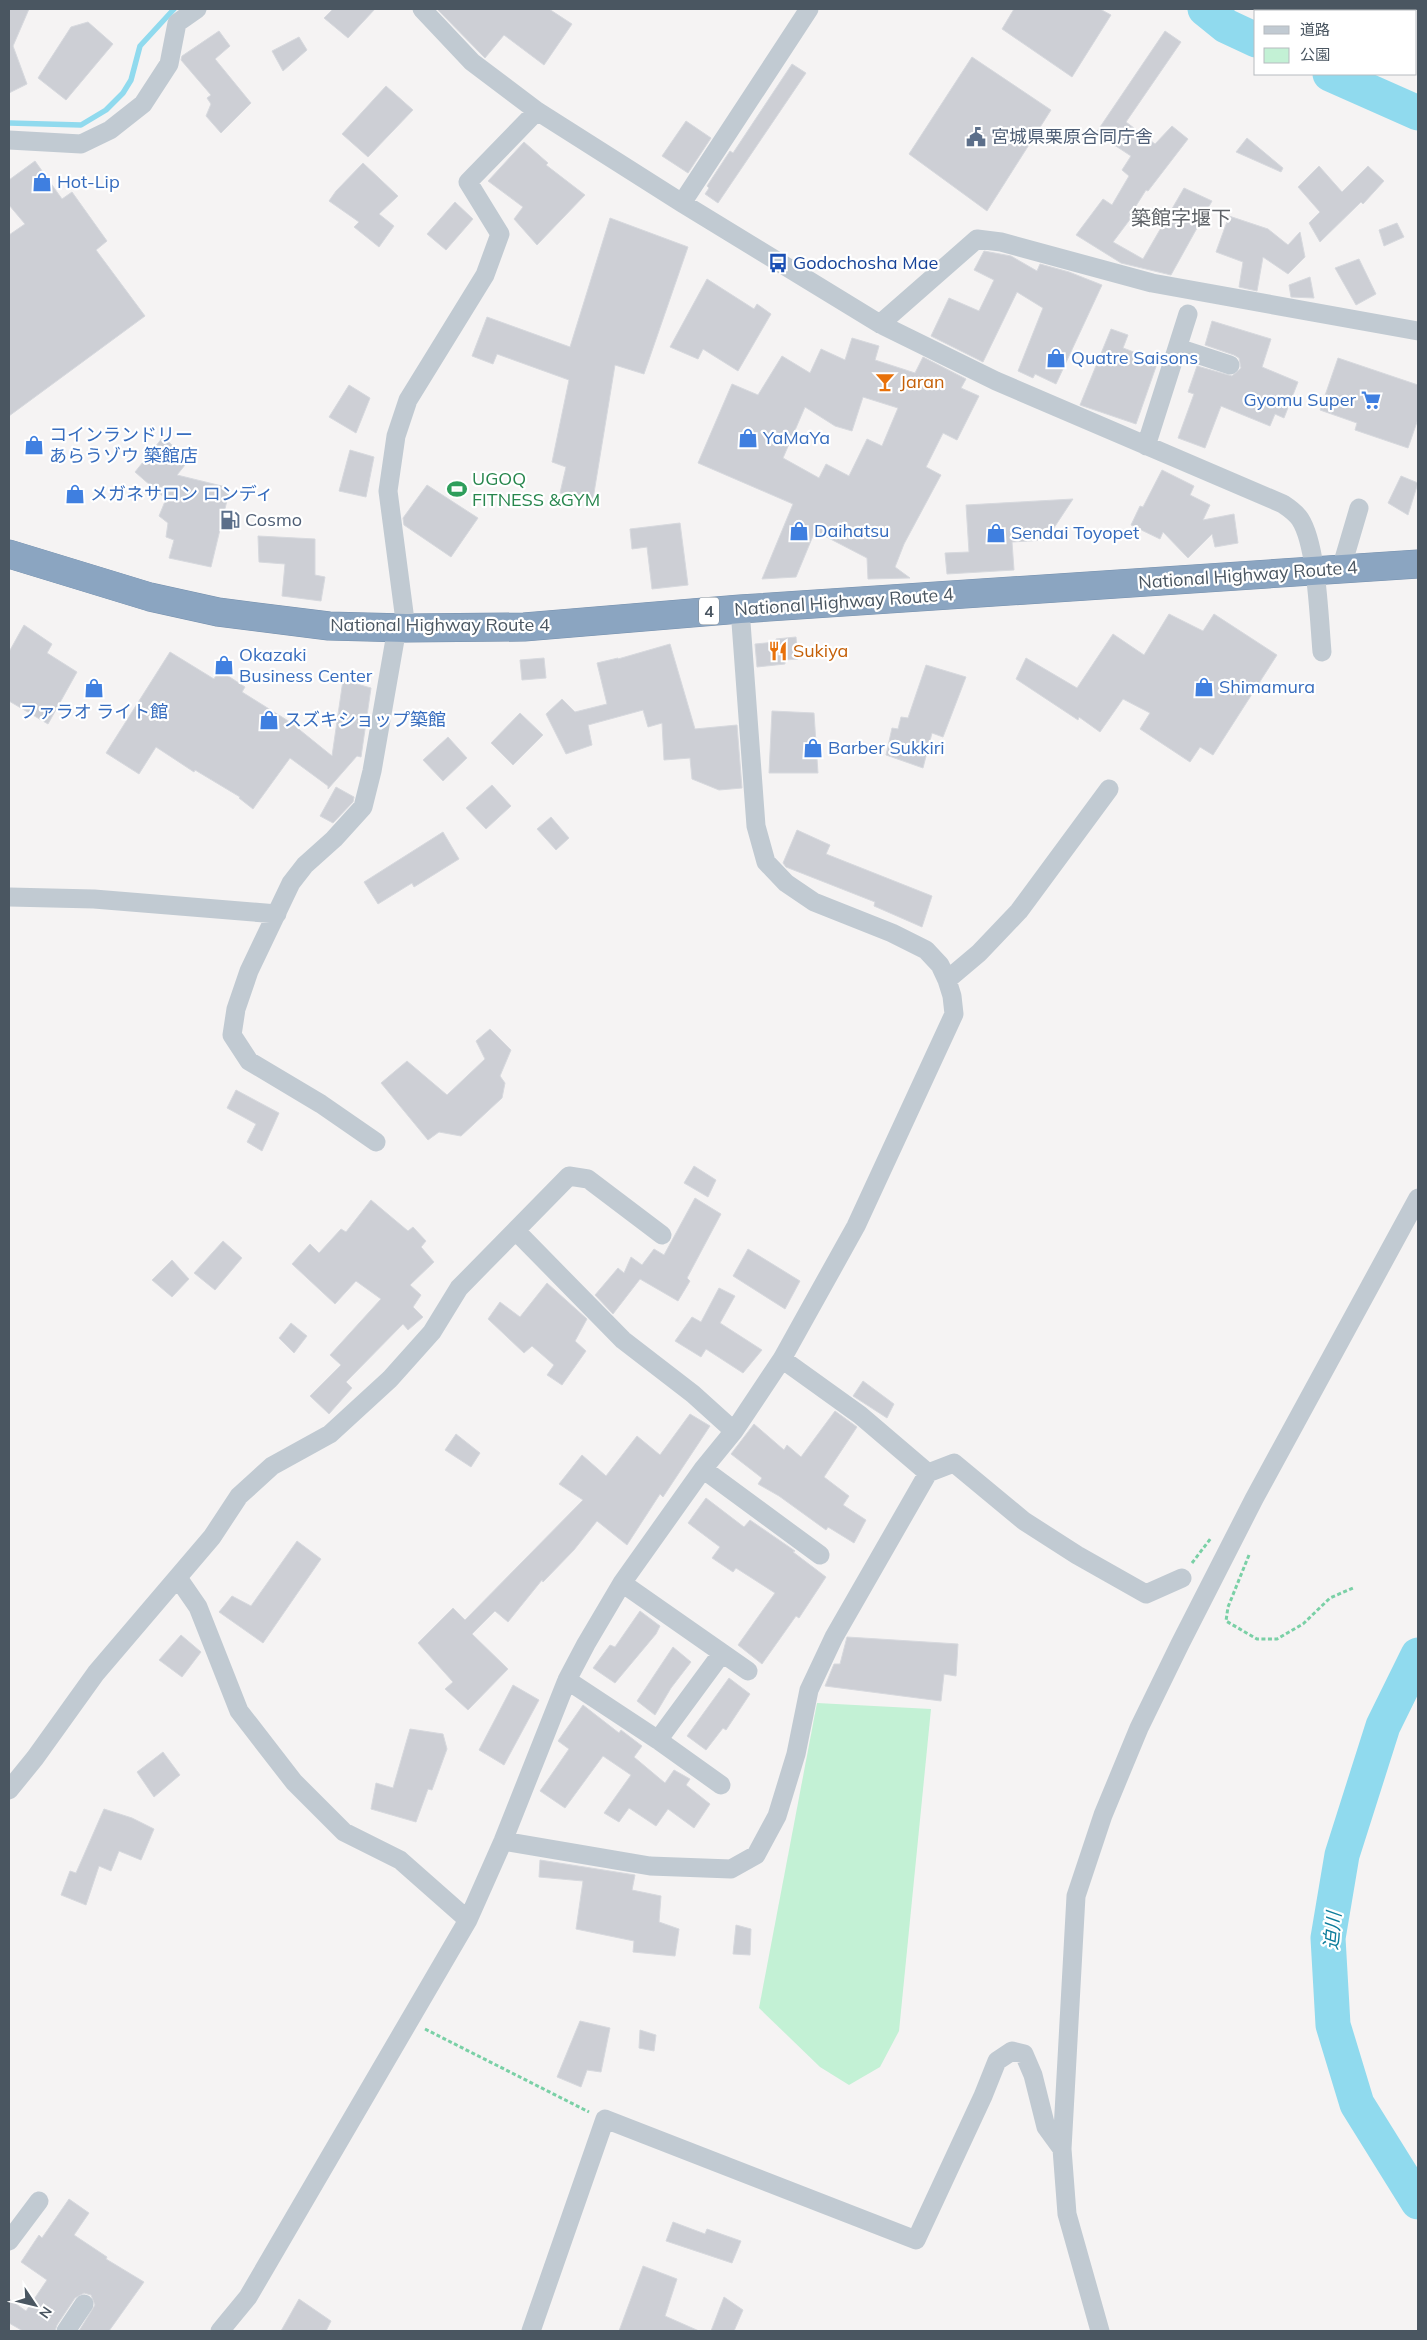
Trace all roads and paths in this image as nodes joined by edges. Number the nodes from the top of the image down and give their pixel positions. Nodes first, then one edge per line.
1 (197, 9) edge
2 (422, 9) edge
3 (809, 9) edge
4 (537, 110) junction
5 (9, 140) edge
6 (682, 203) junction
7 (1188, 314) dead end
8 (880, 324) junction
9 (1418, 331) edge
10 (1178, 348) junction
11 (1230, 364) dead end
12 (1146, 446) junction
13 (1359, 508) dead end
14 (9, 554) edge
15 (1418, 564) edge
16 (1341, 569) junction
17 (1314, 570) junction
18 (740, 609) junction
19 (402, 628) junction
20 (1322, 652) dead end
21 (1110, 789) dead end
22 (9, 897) edge
23 (277, 914) junction
24 (947, 980) junction
25 (376, 1142) dead end
26 (1418, 1198) edge
27 (516, 1231) junction
28 (662, 1235) dead end
29 (782, 1359) junction
30 (734, 1431) junction
31 (703, 1469) junction
32 (928, 1473) junction
33 (1251, 1548) dead end
34 (820, 1555) dead end
35 (178, 1578) junction
36 (1182, 1578) dead end
37 (622, 1583) junction
38 (1353, 1588) dead end
39 (722, 1653) junction
40 (748, 1671) dead end
41 (567, 1680) junction
42 (658, 1740) junction
43 (721, 1785) dead end
44 (9, 1790) edge
45 (503, 1841) junction
46 (468, 1920) junction
47 (409, 2021) junction
48 (605, 2120) junction
49 (1062, 2148) junction
50 (39, 2201) dead end
51 (9, 2241) edge
52 (84, 2304) dead end
53 (66, 2331) edge
54 (220, 2331) edge
55 (531, 2331) edge
56 (1100, 2331) edge

1 - 5 street
2 - 4 street
3 - 6 street
4 - 6 street
4 - 19 street
6 - 8 street
7 - 10 street
8 - 9 street
8 - 12 street
10 - 11 street
10 - 12 street
12 - 17 street
13 - 16 street
14 - 19 highway, National Highway Route 4 / 4
15 - 16 highway, National Highway Route 4 / 4
16 - 17 highway, National Highway Route 4 / 4
17 - 18 highway, National Highway Route 4 / 4
17 - 20 street
18 - 19 highway, National Highway Route 4 / 4
18 - 24 street
19 - 23 street
21 - 24 street
22 - 23 street
23 - 25 street
24 - 29 street
26 - 49 street
27 - 28 street
27 - 30 street
27 - 35 street
29 - 30 street
29 - 32 street
30 - 31 street
31 - 34 street
31 - 37 street
32 - 36 street
32 - 45 street
33 - 38 path
35 - 44 street
35 - 46 street
37 - 39 street
37 - 41 street
39 - 40 street
39 - 42 street
41 - 42 street
41 - 45 street
42 - 43 street
45 - 46 street
46 - 47 street
47 - 48 path
47 - 54 street
48 - 49 street
48 - 55 street
49 - 56 street
50 - 51 street
52 - 53 street

